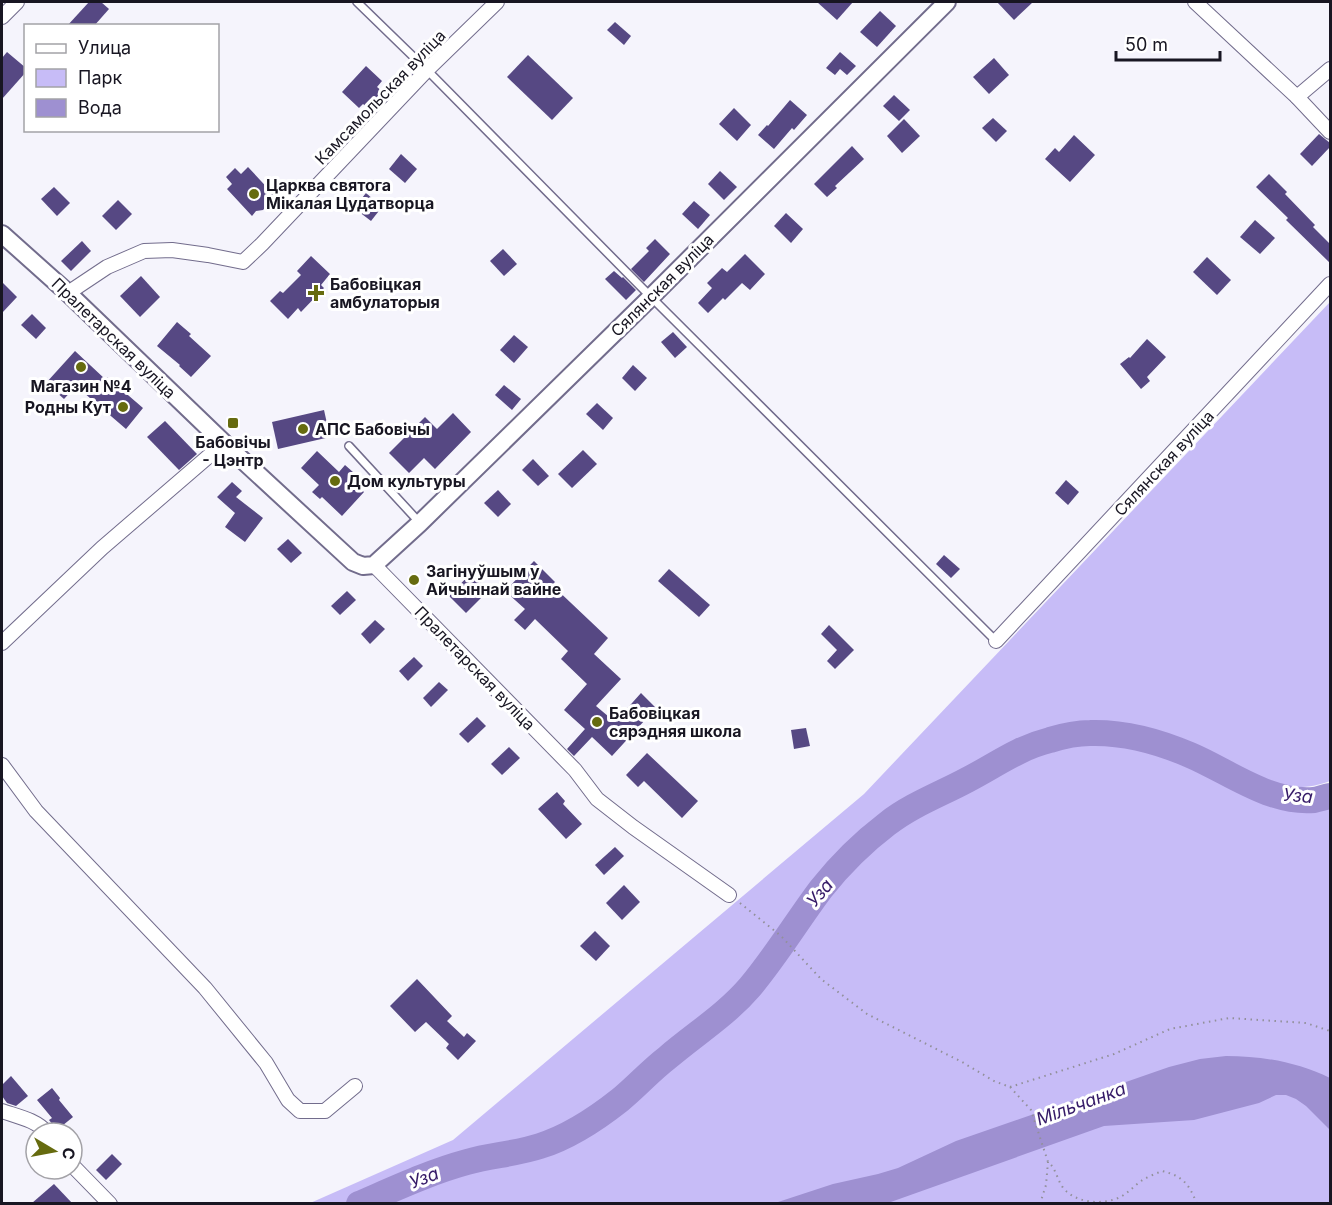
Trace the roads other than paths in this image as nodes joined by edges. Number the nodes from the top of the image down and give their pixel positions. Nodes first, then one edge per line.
1 (17, 2) edge
2 (357, 2) edge
3 (497, 2) edge
4 (947, 2) edge
5 (1195, 2) edge
6 (2, 17) edge
7 (1330, 69) edge
8 (427, 70) junction
9 (1297, 97) junction
10 (1330, 132) edge
11 (2, 234) edge
12 (1330, 284) edge
13 (68, 293) junction
14 (651, 297) junction
15 (224, 443) junction
16 (349, 446) dead end
17 (420, 523) junction
18 (374, 565) junction
19 (996, 641) joint
20 (2, 643) edge
21 (2, 765) edge
22 (729, 895) road end
23 (355, 1086) dead end
24 (2, 1111) edge
25 (29, 1121) edge
26 (84, 1177) edge
27 (110, 1203) edge

1 - 6 street
2 - 8 lane
3 - 8 street, Камсамольская вуліца
4 - 14 street, Сялянская вуліца
5 - 9 street
7 - 9 street
8 - 13 street, Камсамольская вуліца
8 - 14 lane
9 - 10 street
11 - 13 street, Пралетарская вуліца
12 - 19 street, Сялянская вуліца
13 - 15 street, Пралетарская вуліца
14 - 17 street, Сялянская вуліца
14 - 19 lane
15 - 18 street, Пралетарская вуліца
15 - 20 street
16 - 17 lane
17 - 18 street, Сялянская вуліца
18 - 22 street, Пралетарская вуліца
21 - 23 street
24 - 25 street
26 - 27 street

